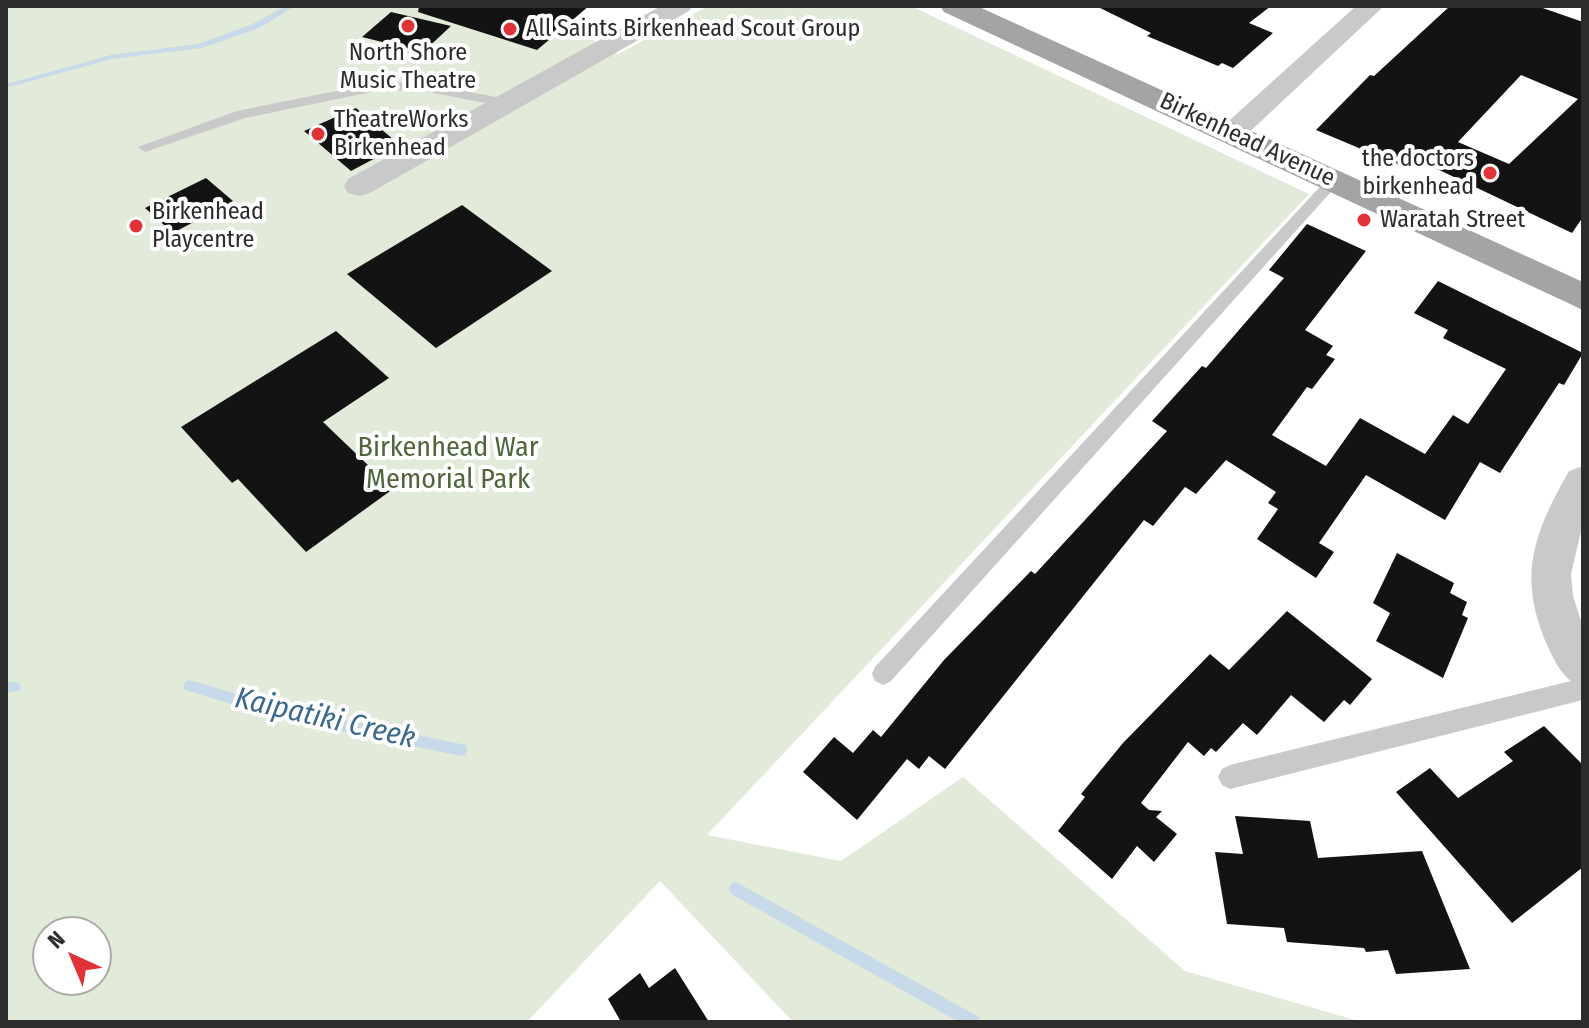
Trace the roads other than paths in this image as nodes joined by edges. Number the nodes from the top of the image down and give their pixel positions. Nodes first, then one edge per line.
1 (680, 6) edge
2 (954, 6) edge
3 (1371, 6) edge
4 (448, 94) junction
5 (495, 109) junction
6 (1232, 133) junction
7 (145, 147) dead end
8 (1334, 180) junction
9 (359, 186) dead end
10 (1583, 297) edge
11 (1583, 482) edge
12 (1583, 667) edge
13 (883, 674) dead end
14 (1583, 689) edge
15 (1230, 777) dead end

1 - 5 street
2 - 6 main road, Birkenhead Avenue
3 - 6 street
4 - 5 lane
4 - 5 lane
4 - 7 lane
5 - 9 street
6 - 8 main road, Birkenhead Avenue
8 - 10 main road, Birkenhead Avenue
8 - 13 lane
11 - 12 street
14 - 15 lane

